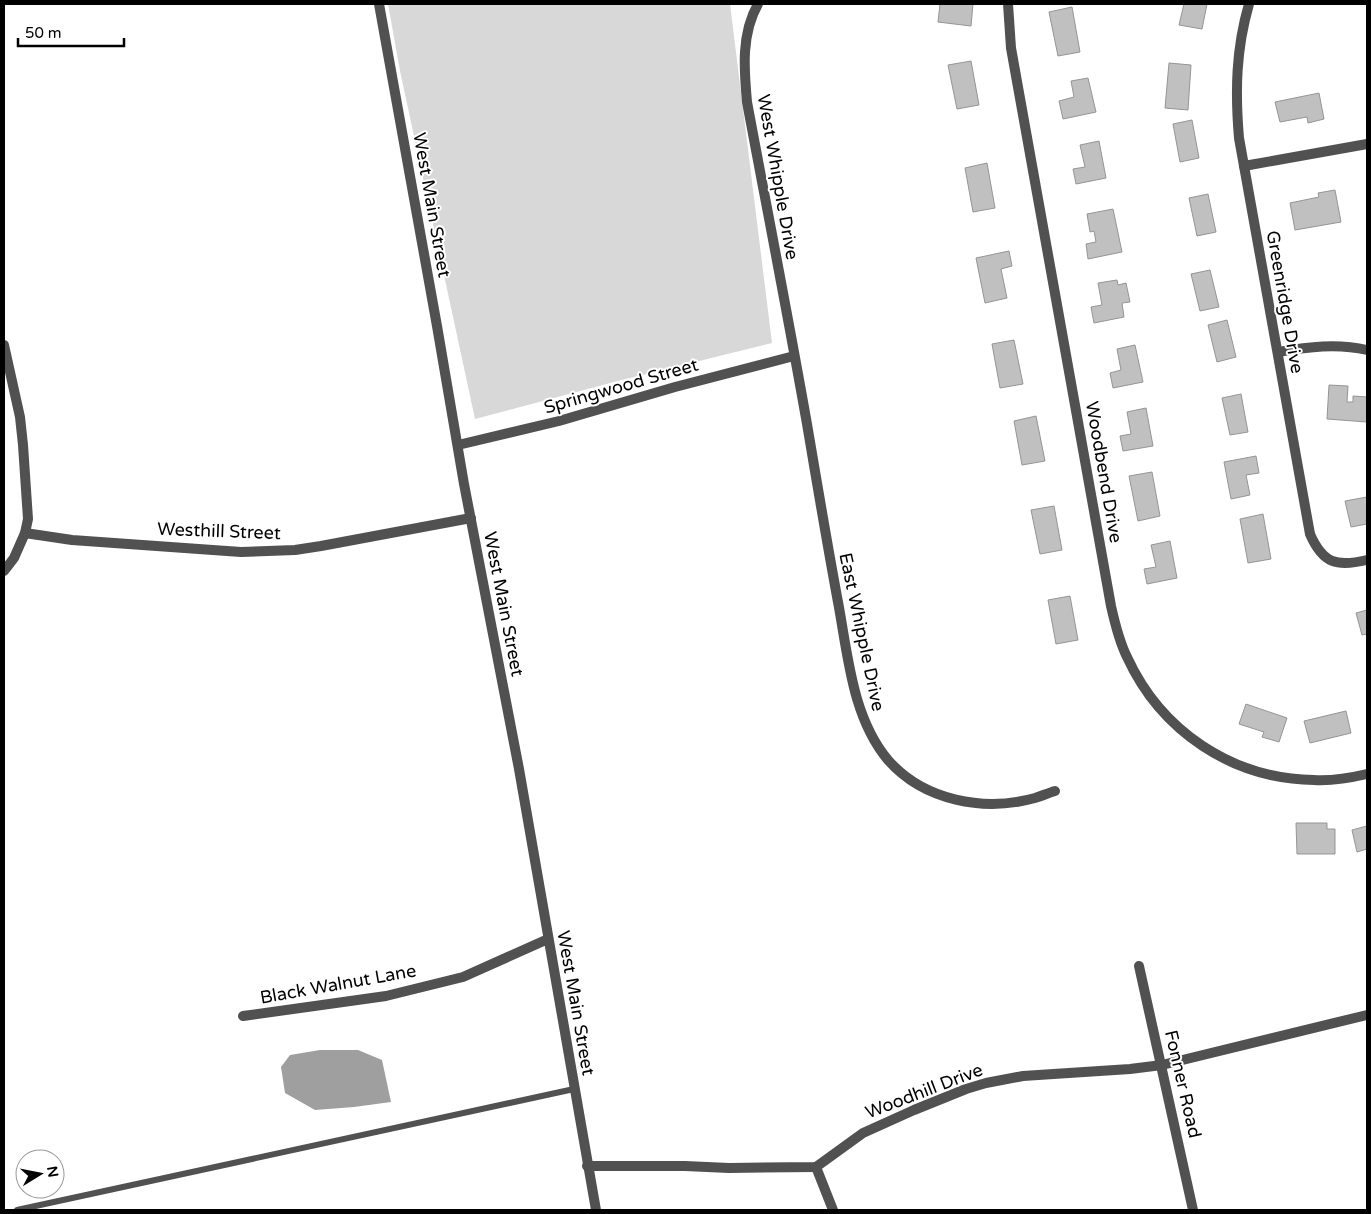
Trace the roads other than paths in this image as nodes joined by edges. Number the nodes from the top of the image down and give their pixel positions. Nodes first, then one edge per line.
1 (379, 4) edge
2 (758, 4) edge
3 (1008, 4) edge
4 (1249, 4) edge
5 (1367, 144) edge
6 (1244, 166) junction
7 (4, 345) edge
8 (1367, 350) edge
9 (1278, 352) junction
10 (794, 356) junction
11 (458, 445) junction
12 (471, 518) junction
13 (24, 533) junction
14 (1367, 560) edge
15 (4, 571) edge
16 (1367, 774) edge
17 (1055, 791) dead end
18 (548, 939) junction
19 (1139, 966) dead end
20 (244, 1016) dead end
21 (1367, 1016) edge
22 (1162, 1064) junction
23 (574, 1089) junction
24 (587, 1166) junction
25 (816, 1167) junction
26 (17, 1210) edge
27 (596, 1210) edge
28 (833, 1210) edge
29 (1193, 1210) edge

1 - 11 street, West Main Street
2 - 10 street, West Whipple Drive
3 - 16 street, Woodbend Drive
4 - 6 street, Greenridge Drive
5 - 6 street
6 - 9 street, Greenridge Drive
7 - 13 street
8 - 9 street
9 - 14 street, Greenridge Drive
10 - 11 street, Springwood Street
10 - 17 street, East Whipple Drive
11 - 12 street, West Main Street
12 - 13 street, Westhill Street
12 - 18 street, West Main Street
13 - 15 street
18 - 20 street, Black Walnut Lane
18 - 23 street, West Main Street
19 - 22 street, Fonner Road
21 - 22 street, Woodhill Drive
22 - 25 street, Woodhill Drive
22 - 29 street, Fonner Road
23 - 24 street, West Main Street
23 - 26 lane
24 - 25 street
24 - 27 street, West Main Street
25 - 28 street

